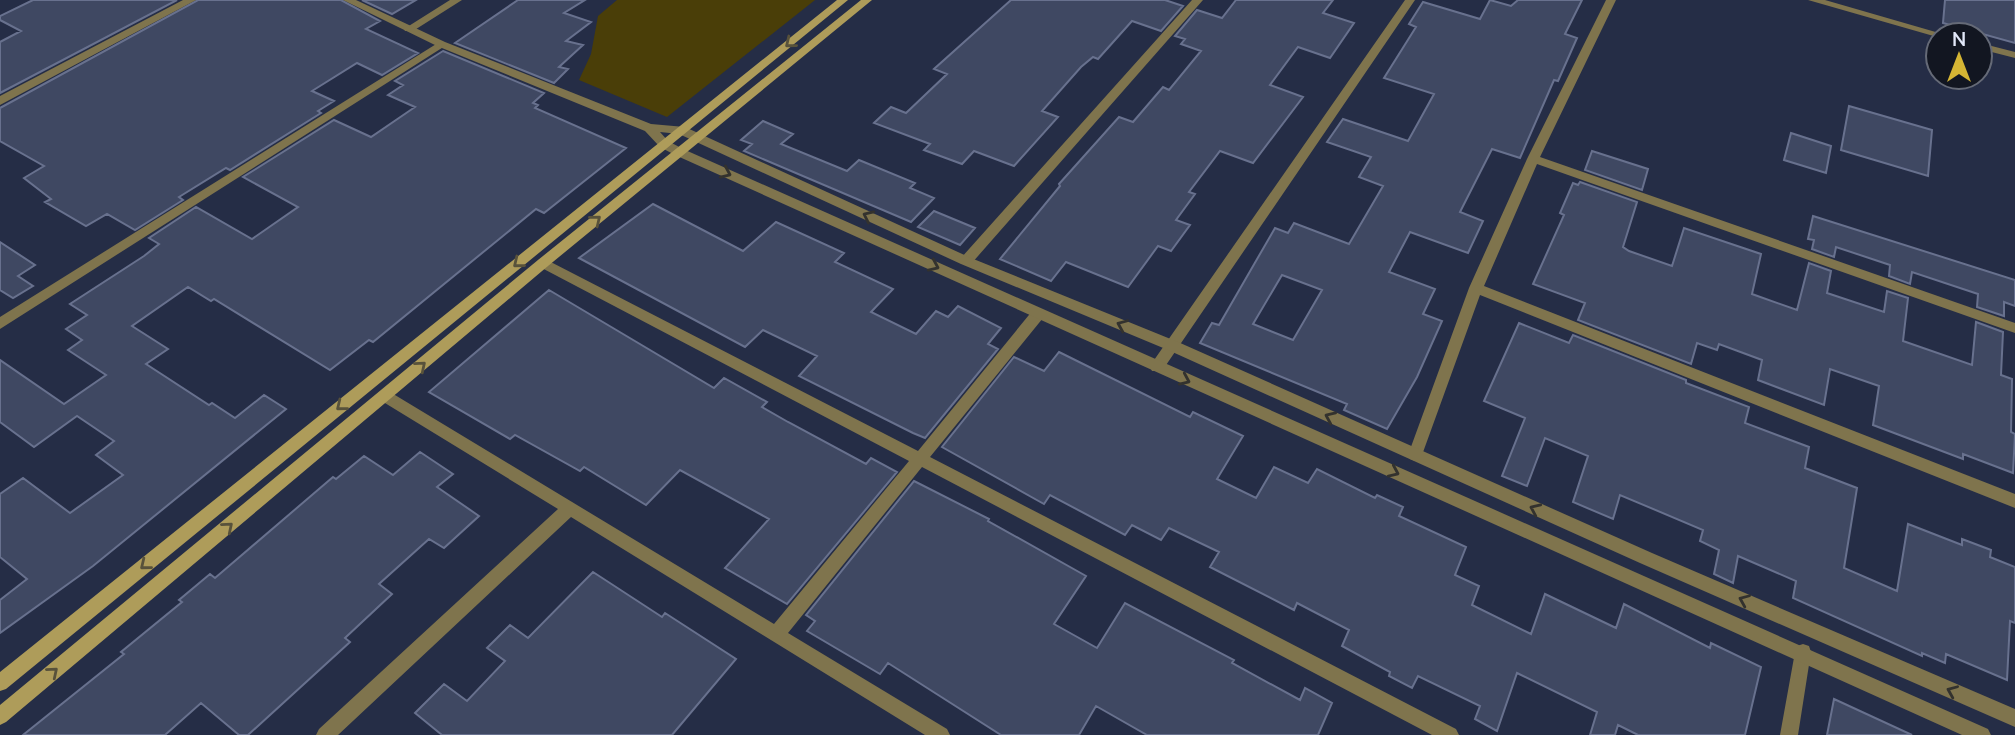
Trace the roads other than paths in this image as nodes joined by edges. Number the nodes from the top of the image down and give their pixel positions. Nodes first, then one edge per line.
1 (191, 0) edge
2 (348, 0) edge
3 (457, 0) edge
4 (843, 0) edge
5 (867, 0) edge
6 (1198, 0) edge
7 (1410, 0) edge
8 (1611, 0) edge
9 (1813, 0) edge
10 (409, 29) junction
11 (1924, 30) edge
12 (441, 44) junction
13 (1994, 50) edge
14 (2015, 55) edge
15 (0, 101) edge
16 (649, 128) junction
17 (681, 130) junction
18 (697, 137) junction
19 (664, 144) junction
20 (679, 152) junction
21 (1533, 159) junction
22 (966, 261) junction
23 (543, 263) junction
24 (1476, 288) junction
25 (1038, 314) junction
26 (0, 324) edge
27 (2015, 328) edge
28 (1173, 346) junction
29 (1157, 367) junction
30 (385, 396) junction
31 (1415, 455) junction
32 (918, 458) junction
33 (2015, 501) edge
34 (569, 509) junction
35 (776, 635) junction
36 (1803, 652) junction
37 (0, 683) edge
38 (0, 716) edge
39 (2015, 718) edge
40 (326, 735) edge
41 (941, 735) edge
42 (1450, 735) edge
43 (1789, 735) edge
44 (1982, 735) edge

1 - 15 street
2 - 10 street
3 - 10 street
4 -> 17 main road
5 - 18 main road
6 - 22 street
7 - 28 street
8 - 21 street
9 - 11 street
10 - 12 street
12 - 16 street
12 - 26 street
13 - 14 street
16 - 17 street
16 - 19 street
17 - 18 street
17 - 19 main road
18 - 20 main road
22 -> 18 street
19 - 20 street
19 -> 37 main road
23 -> 20 main road
20 -> 25 street
21 - 24 street
21 - 27 street
28 -> 22 street
30 -> 23 main road
23 - 32 street
24 - 31 street
24 - 33 street
25 - 29 street
25 - 32 street
28 - 29 street
31 -> 28 street
29 -> 36 street
30 - 34 street
38 -> 30 main road
39 -> 31 street
32 - 35 street
32 - 42 street
34 - 35 street
34 - 40 street
35 - 41 street
36 - 43 street
36 - 44 street

